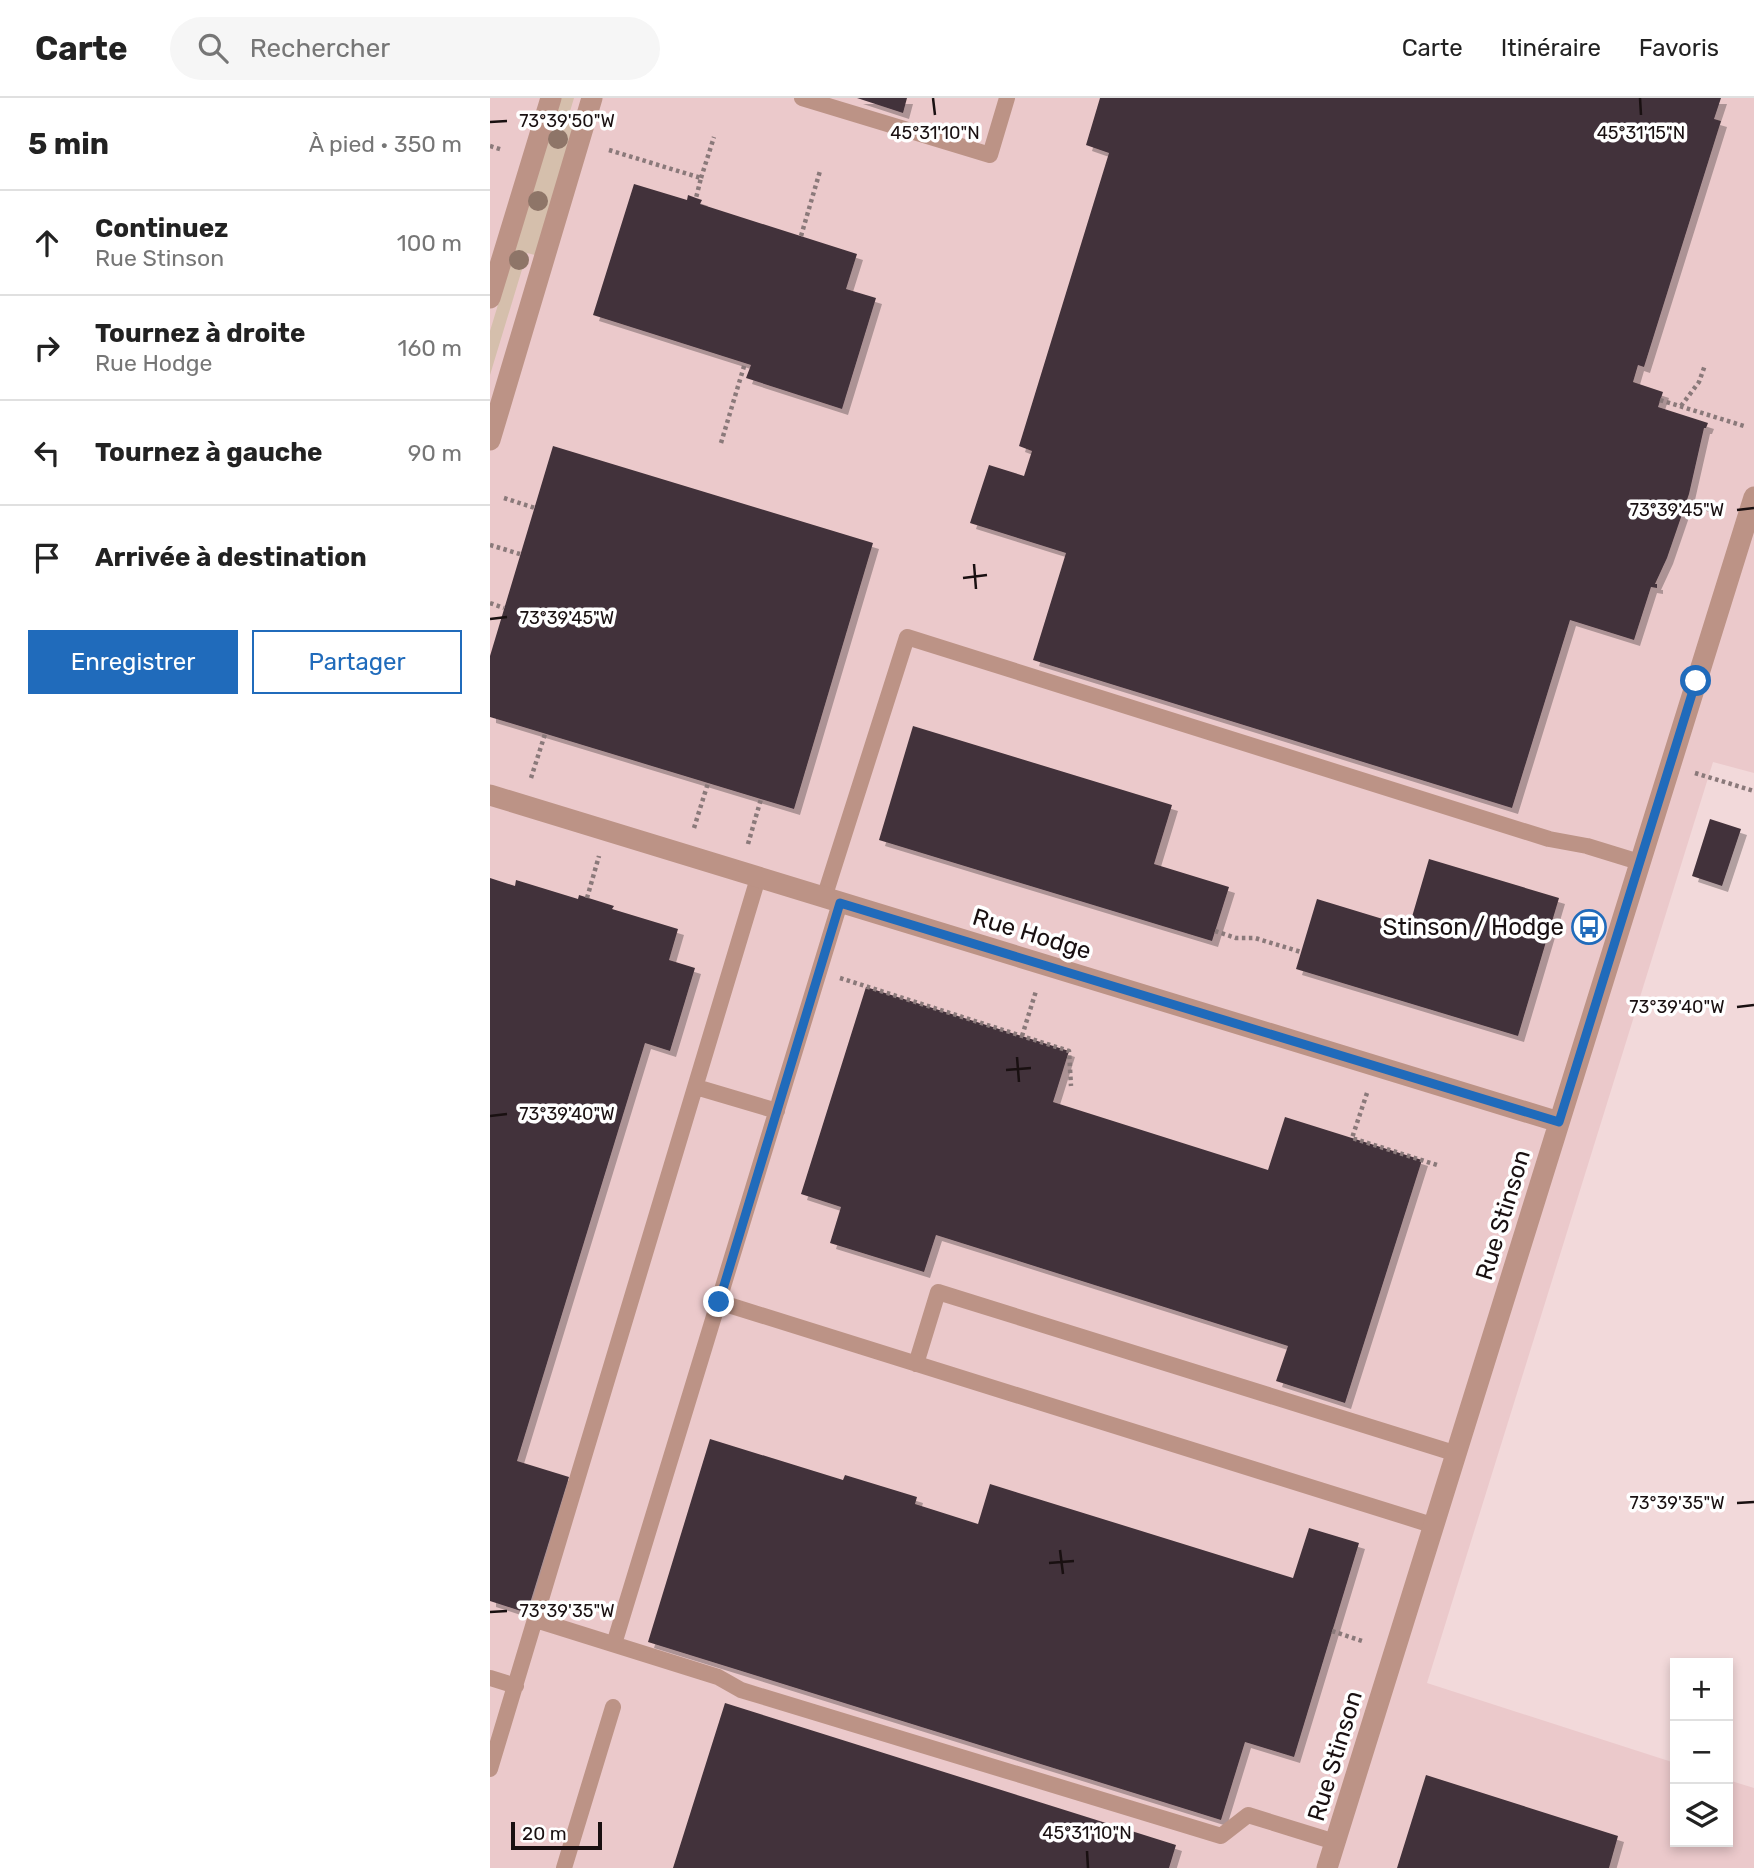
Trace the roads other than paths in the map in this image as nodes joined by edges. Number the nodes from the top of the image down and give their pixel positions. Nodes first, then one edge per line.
1 (551, 98) edge
2 (592, 98) edge
3 (802, 98) edge
4 (1007, 98) edge
5 (490, 298) edge
6 (490, 440) edge
7 (1754, 497) edge
8 (490, 795) edge
9 (1639, 862) junction
10 (758, 878) junction
11 (832, 900) junction
12 (696, 1087) junction
13 (777, 1111) junction
14 (1559, 1122) junction
15 (719, 1302) junction
16 (916, 1364) junction
17 (1457, 1454) junction
18 (1435, 1527) junction
19 (536, 1620) junction
20 (614, 1644) junction
21 (490, 1678) edge
22 (516, 1686) junction
23 (613, 1707) dead end
24 (490, 1769) edge
25 (1335, 1842) junction
26 (564, 1868) edge
27 (1327, 1868) edge

1 - 5 street
2 - 6 street
3 - 4 lane
7 - 9 street, Rue Stinson
8 - 10 street, Rue Hodge
9 - 11 lane
9 - 14 street, Rue Stinson
10 - 11 street, Rue Hodge
10 - 12 lane
11 - 13 lane
11 - 14 street, Rue Hodge
12 - 13 lane
12 - 19 lane
13 - 15 lane
14 - 17 street, Rue Stinson
15 - 16 lane
15 - 20 lane
16 - 17 lane
16 - 18 lane
17 - 18 street, Rue Stinson
18 - 25 street, Rue Stinson
19 - 20 lane
19 - 22 lane
20 - 25 lane
21 - 22 lane
22 - 24 lane
23 - 26 lane
25 - 27 street, Rue Stinson

